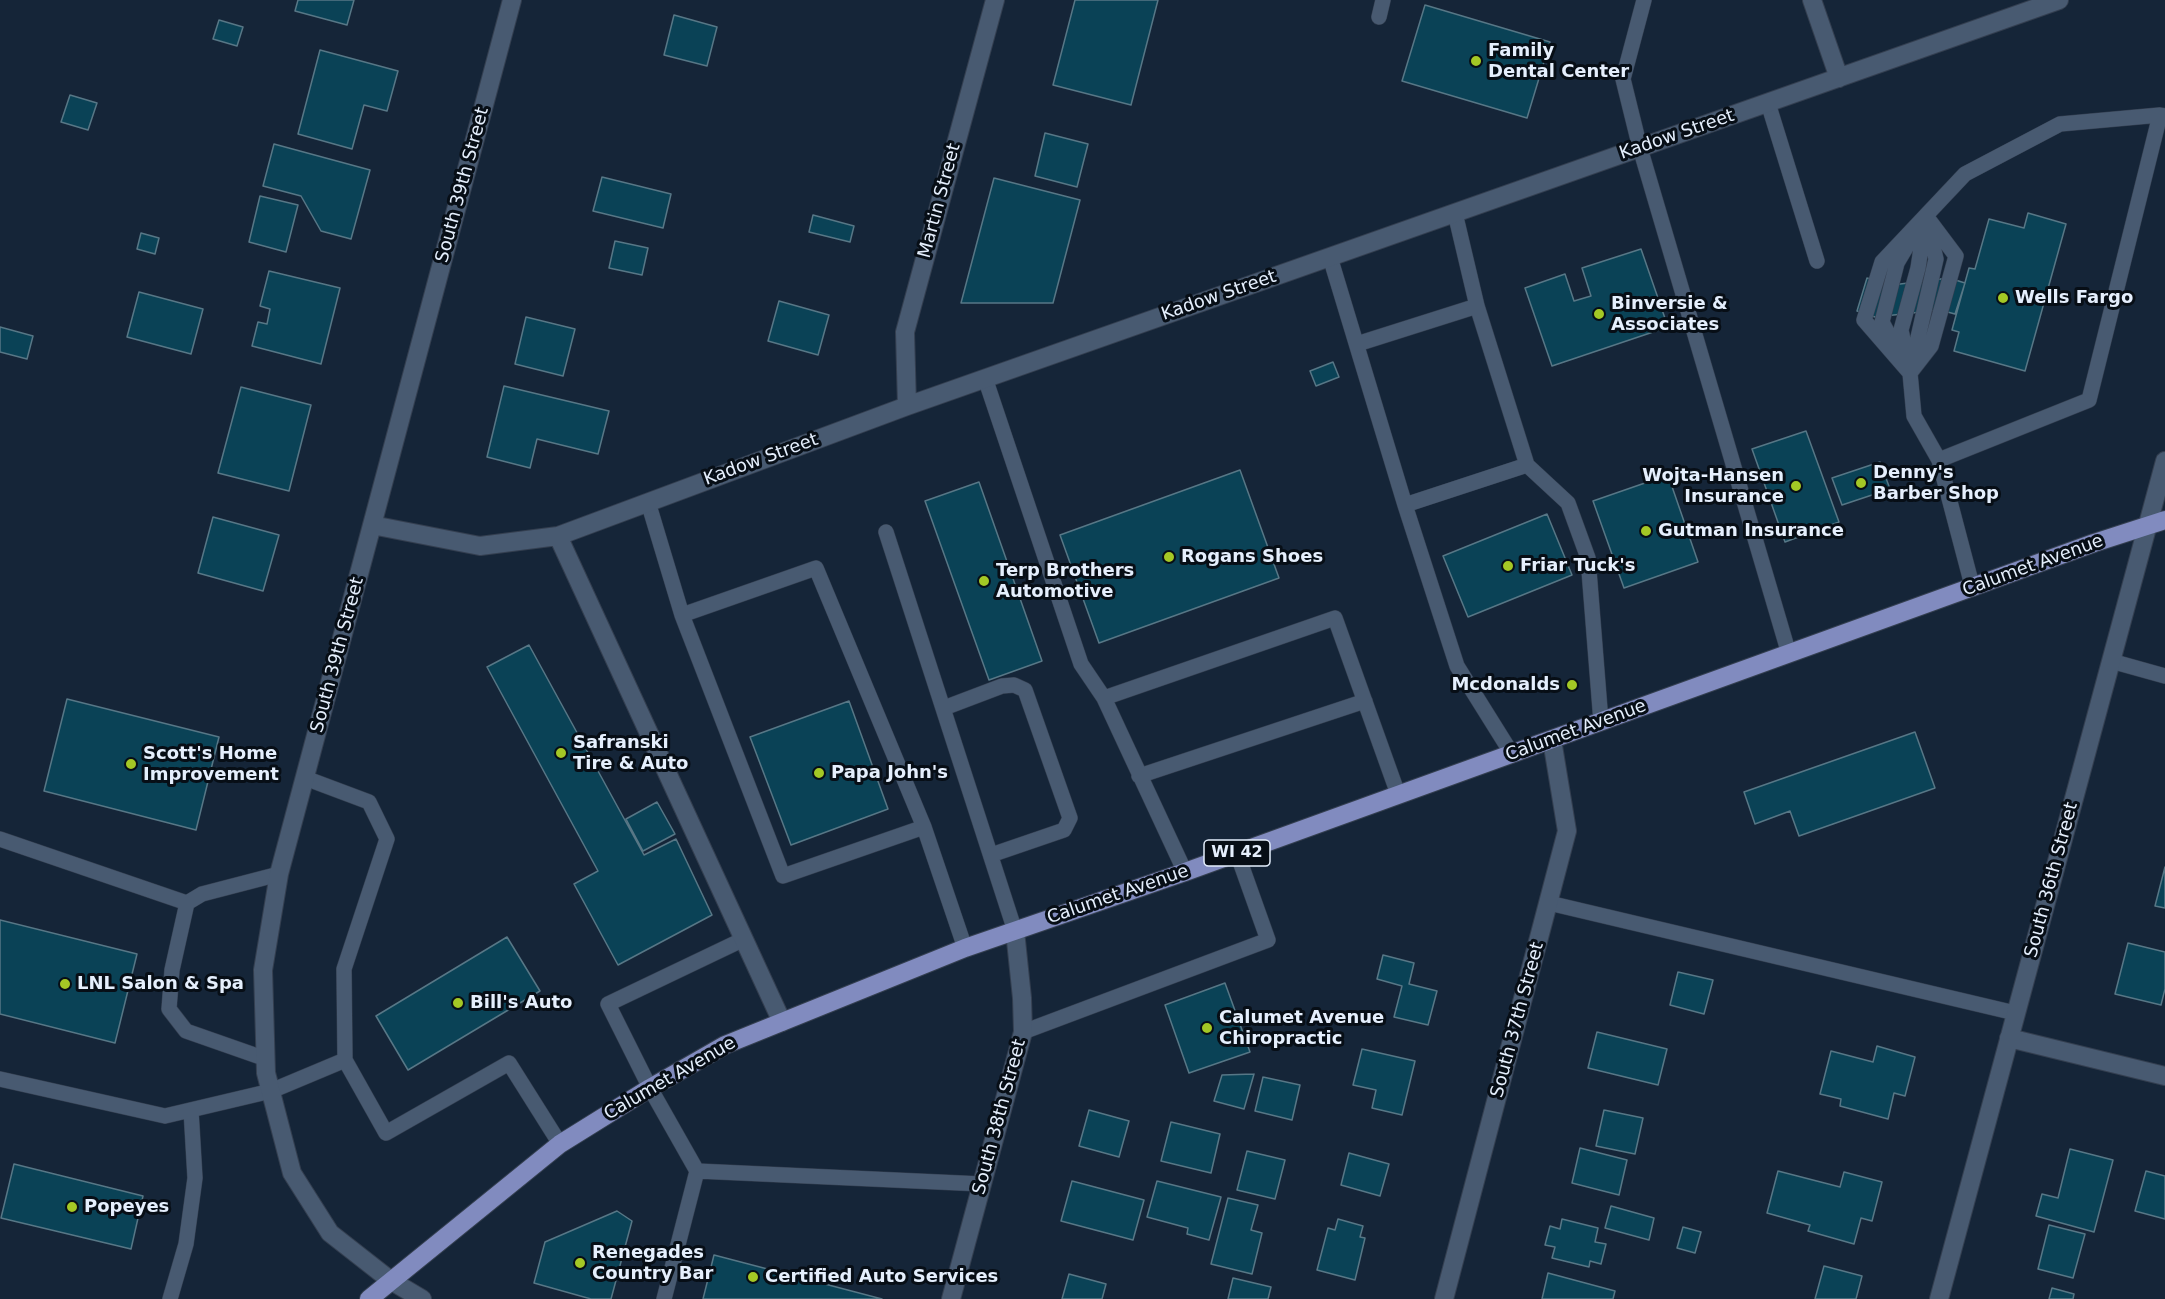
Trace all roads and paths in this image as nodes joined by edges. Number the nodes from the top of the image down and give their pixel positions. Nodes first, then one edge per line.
1 (512, 0) edge
2 (995, 0) edge
3 (1383, 0) edge
4 (1644, 0) edge
5 (1812, 0) edge
6 (2059, 0) edge
7 (1379, 17) dead end
8 (1839, 78) junction
9 (1768, 103) junction
10 (2162, 116) edge
11 (1640, 148) junction
12 (1455, 213) junction
13 (1926, 216) junction
14 (1330, 257) junction
15 (1817, 261) dead end
16 (1477, 306) junction
17 (1357, 344) junction
18 (1910, 373) junction
19 (985, 378) junction
20 (907, 406) junction
21 (1939, 460) junction
22 (2165, 461) edge
23 (1527, 465) junction
24 (648, 502) junction
25 (1405, 504) junction
26 (2165, 520) edge
27 (372, 525) junction
28 (2147, 527) junction
29 (886, 532) dead end
30 (558, 536) junction
31 (1973, 589) junction
32 (682, 615) junction
33 (1789, 654) junction
34 (2111, 661) junction
35 (2165, 676) edge
36 (1104, 698) junction
37 (1365, 701) junction
38 (944, 708) junction
39 (1601, 722) junction
40 (1552, 740) junction
41 (1512, 754) junction
42 (1139, 776) junction
43 (305, 778) junction
44 (1398, 794) junction
45 (924, 826) junction
46 (0, 839) edge
47 (1236, 853) junction
48 (991, 855) junction
49 (1185, 872) junction
50 (279, 874) junction
51 (187, 903) junction
52 (1549, 903) junction
53 (1015, 931) junction
54 (744, 939) junction
55 (966, 948) junction
56 (2015, 1013) junction
57 (782, 1022) junction
58 (1023, 1032) junction
59 (2009, 1038) junction
60 (266, 1059) junction
61 (345, 1060) junction
62 (2165, 1076) edge
63 (0, 1079) edge
64 (650, 1088) junction
65 (272, 1091) junction
66 (191, 1110) junction
67 (561, 1144) junction
68 (696, 1172) junction
69 (982, 1184) junction
70 (390, 1280) junction
71 (170, 1299) edge
72 (369, 1299) edge
73 (422, 1299) edge
74 (664, 1299) edge
75 (951, 1299) edge
76 (1444, 1299) edge
77 (1939, 1299) edge

1 - 27 street, South 39th Street
2 - 20 street, Martin Street
3 - 7 lane
4 - 11 lane
5 - 8 street
6 - 8 street, Kadow Street
8 - 9 street, Kadow Street
9 - 11 street, Kadow Street
9 - 15 lane
10 - 13 lane
10 - 21 lane
11 - 12 street, Kadow Street
11 - 33 lane
12 - 14 street, Kadow Street
12 - 16 lane
13 - 18 lane
13 - 18 lane
13 - 18 lane
14 - 17 lane
14 - 19 street, Kadow Street
16 - 17 lane
16 - 23 lane
17 - 25 lane
18 - 21 lane
19 - 20 street, Kadow Street
19 - 36 lane
20 - 24 street, Kadow Street
21 - 31 lane
22 - 28 street, South 36th Street
23 - 25 lane
23 - 39 lane
24 - 30 street, Kadow Street
24 - 32 lane
25 - 41 lane
26 - 28 main road, Calumet Avenue / WI 42
27 - 30 street, Kadow Street
27 - 43 street, South 39th Street
28 - 31 main road, Calumet Avenue / WI 42
28 - 34 street, South 36th Street
29 - 38 lane
30 - 54 street
31 - 33 main road, Calumet Avenue / WI 42
32 - 45 lane
32 - 45 lane
33 - 39 main road, Calumet Avenue / WI 42
34 - 35 lane
34 - 56 street, South 36th Street
36 - 37 lane
36 - 42 lane
37 - 42 lane
37 - 44 lane
38 - 48 lane
38 - 48 lane
39 - 40 main road, Calumet Avenue / WI 42
40 - 41 main road, Calumet Avenue / WI 42
40 - 52 street, South 37th Street
41 - 44 main road, Calumet Avenue / WI 42
42 - 49 lane
43 - 50 street, South 39th Street
43 - 61 lane
44 - 47 main road, Calumet Avenue / WI 42
45 - 55 lane
46 - 51 lane
47 - 49 main road, Calumet Avenue / WI 42
47 - 58 lane
48 - 53 lane
49 - 53 main road, Calumet Avenue / WI 42
50 - 51 lane
50 - 60 street, South 39th Street
51 - 60 lane
52 - 56 lane
52 - 76 street, South 37th Street
53 - 55 main road, Calumet Avenue / WI 42
53 - 58 street, South 38th Street
54 - 57 street
54 - 64 lane
55 - 57 main road, Calumet Avenue / WI 42
56 - 59 street, South 36th Street
57 - 64 main road, Calumet Avenue / WI 42
58 - 69 street, South 38th Street
59 - 62 street
59 - 77 street, South 36th Street
60 - 65 street, South 39th Street
61 - 65 lane
61 - 67 lane
63 - 66 lane
64 - 67 main road, Calumet Avenue / WI 42
64 - 68 lane
65 - 66 lane
65 - 70 street, South 39th Street
66 - 71 lane
67 - 70 main road, Calumet Avenue / WI 42
68 - 69 lane
68 - 74 lane
69 - 75 street, South 38th Street
70 - 72 main road, Calumet Avenue / WI 42
70 - 73 street, South 39th Street

